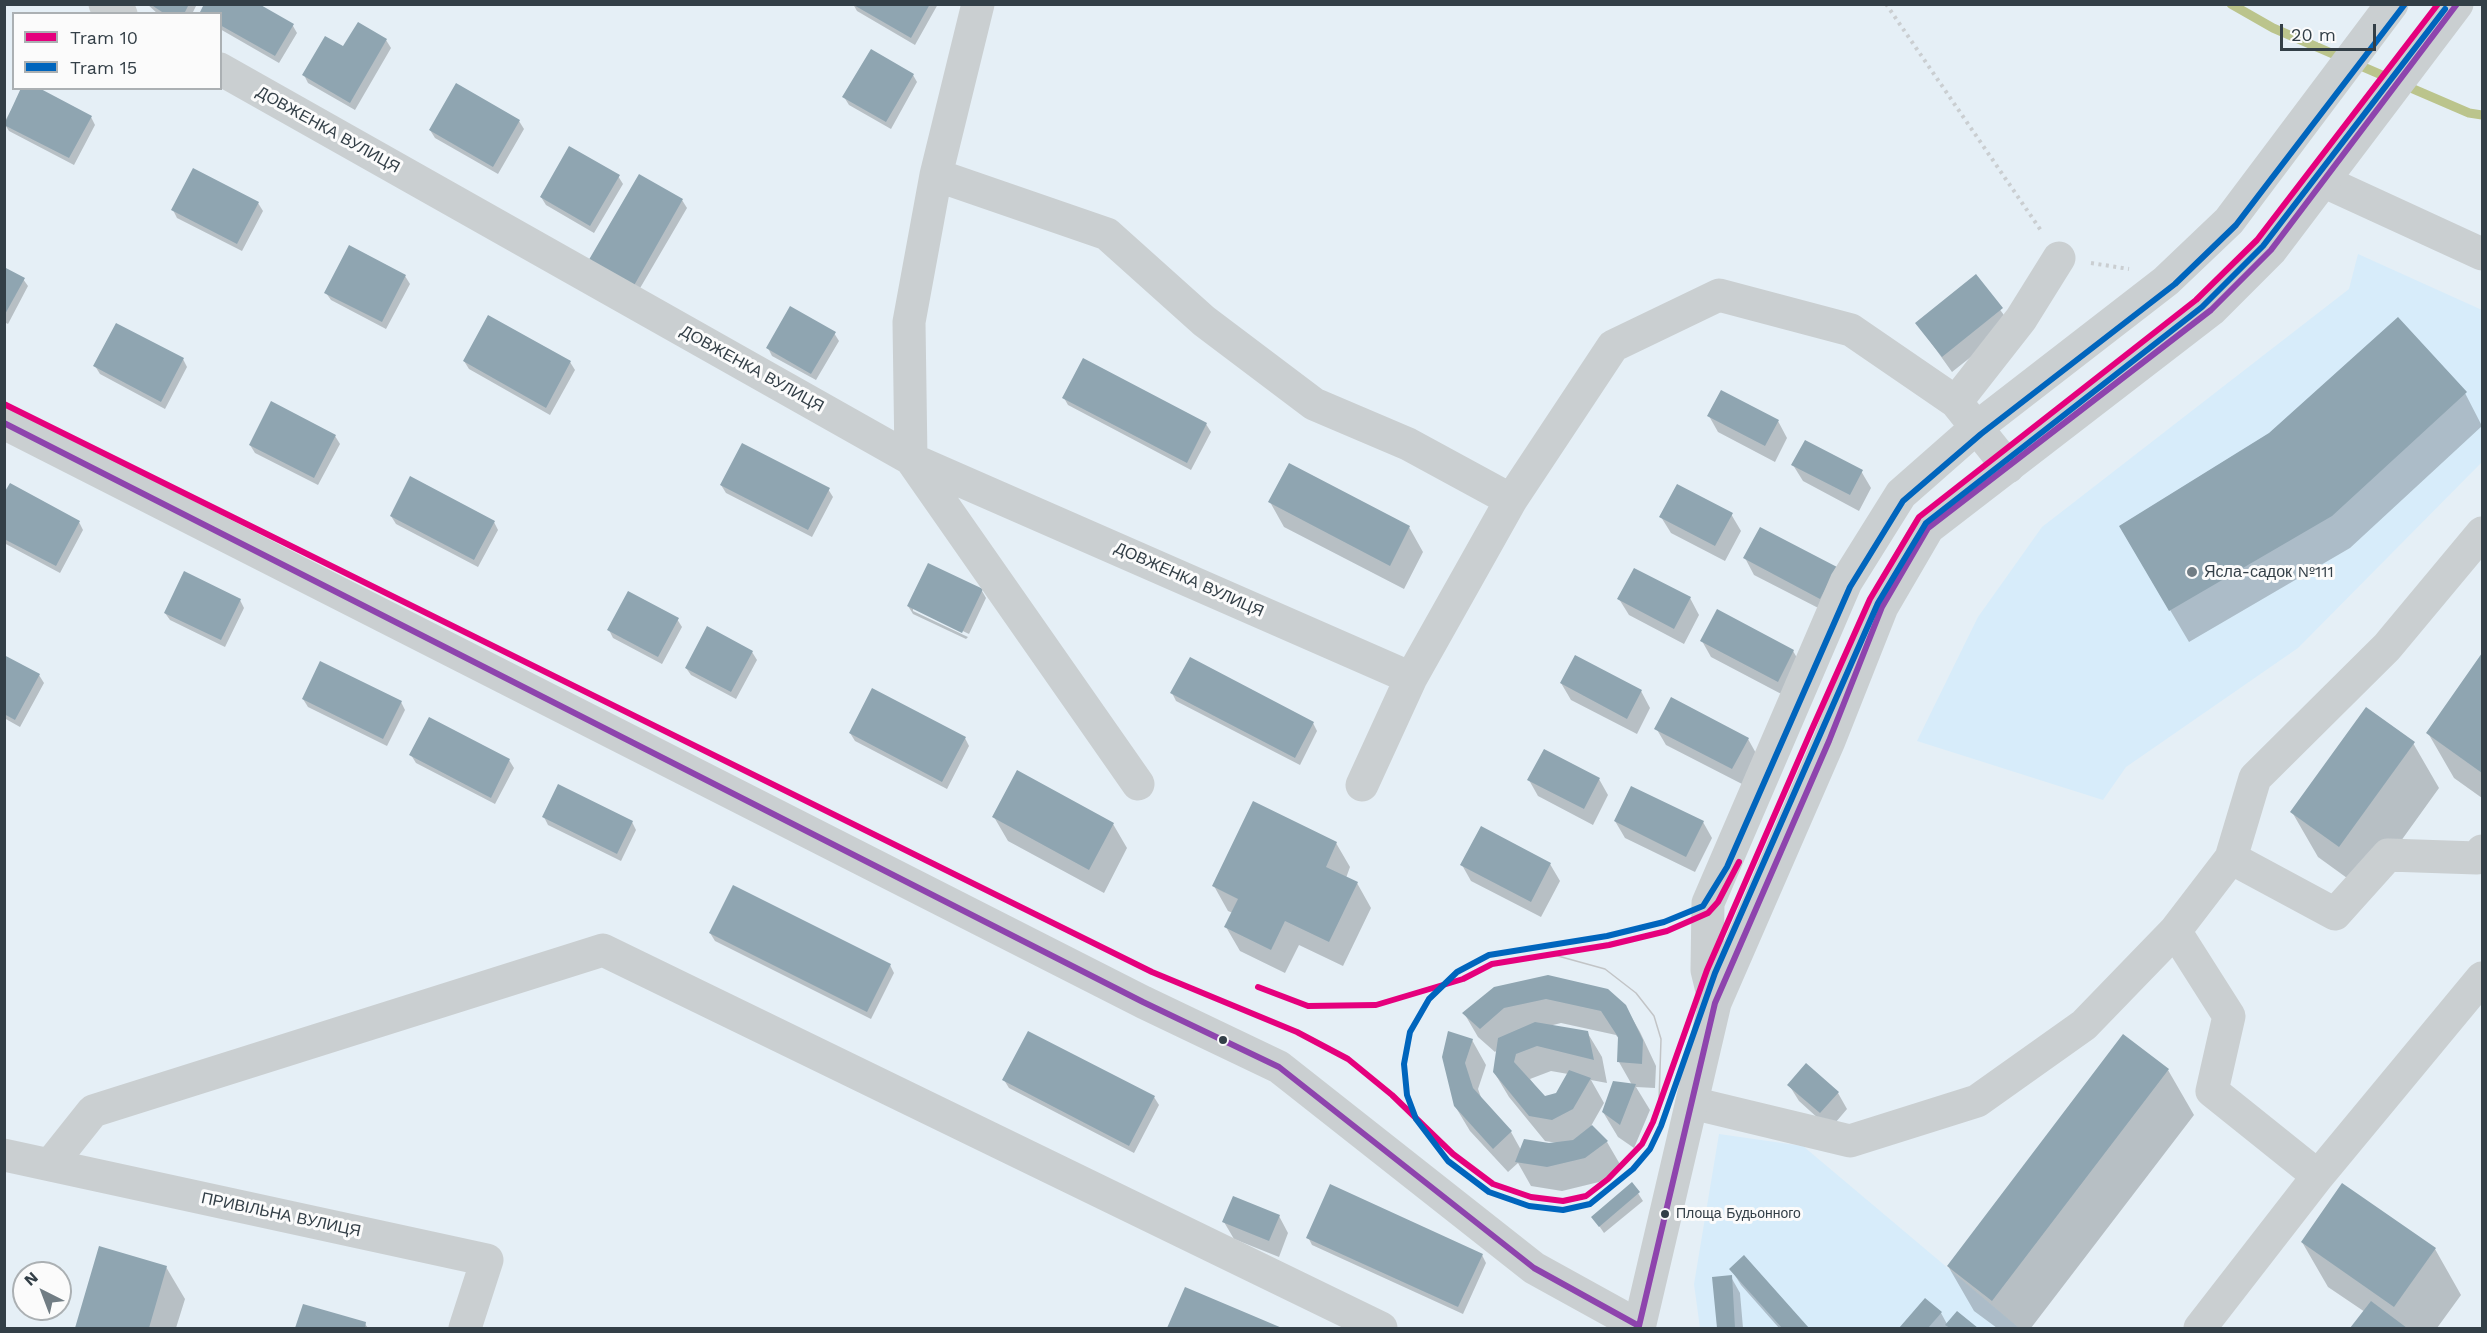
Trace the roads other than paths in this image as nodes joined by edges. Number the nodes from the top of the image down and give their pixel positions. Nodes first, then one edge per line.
1 (105, 4) edge
2 (978, 4) edge
3 (2392, 4) edge
4 (2457, 4) edge
5 (118, 12) edge
6 (222, 70) edge
7 (936, 175) junction
8 (2323, 181) junction
9 (2482, 254) edge
10 (2059, 258) road end
11 (1956, 402) junction
12 (4, 423) edge
13 (1976, 428) junction
14 (911, 459) junction
15 (2008, 467) junction
16 (1511, 500) junction
17 (2482, 533) edge
18 (1411, 678) junction
19 (1138, 784) dead end
20 (1362, 785) dead end
21 (2482, 851) edge
22 (2231, 858) junction
23 (2175, 931) junction
24 (2482, 978) edge
25 (1715, 1003) junction
26 (1692, 1103) junction
27 (4, 1155) edge
28 (50, 1165) junction
29 (2318, 1176) junction
30 (1639, 1327) edge
31 (465, 1329) edge
32 (1382, 1329) edge
33 (2200, 1329) edge

1 - 5 street
2 - 7 street
3 - 13 street
4 - 8 street
6 - 14 street, ДОВЖЕНКА ВУЛИЦЯ
7 - 14 street
7 - 16 street
8 - 9 street
8 - 15 street
10 - 11 street
11 - 13 street
11 - 16 street
12 - 30 street
13 - 15 street
13 - 25 street
14 - 18 street, ДОВЖЕНКА ВУЛИЦЯ
14 - 19 street
15 - 25 street
16 - 18 street
17 - 22 street
18 - 20 street
21 - 22 street
22 - 23 street
23 - 26 street
23 - 29 street
24 - 29 street
25 - 26 street
26 - 30 street
27 - 28 street, ПРИВІЛЬНА ВУЛИЦЯ
28 - 31 street, ПРИВІЛЬНА ВУЛИЦЯ
28 - 32 street
29 - 33 street

